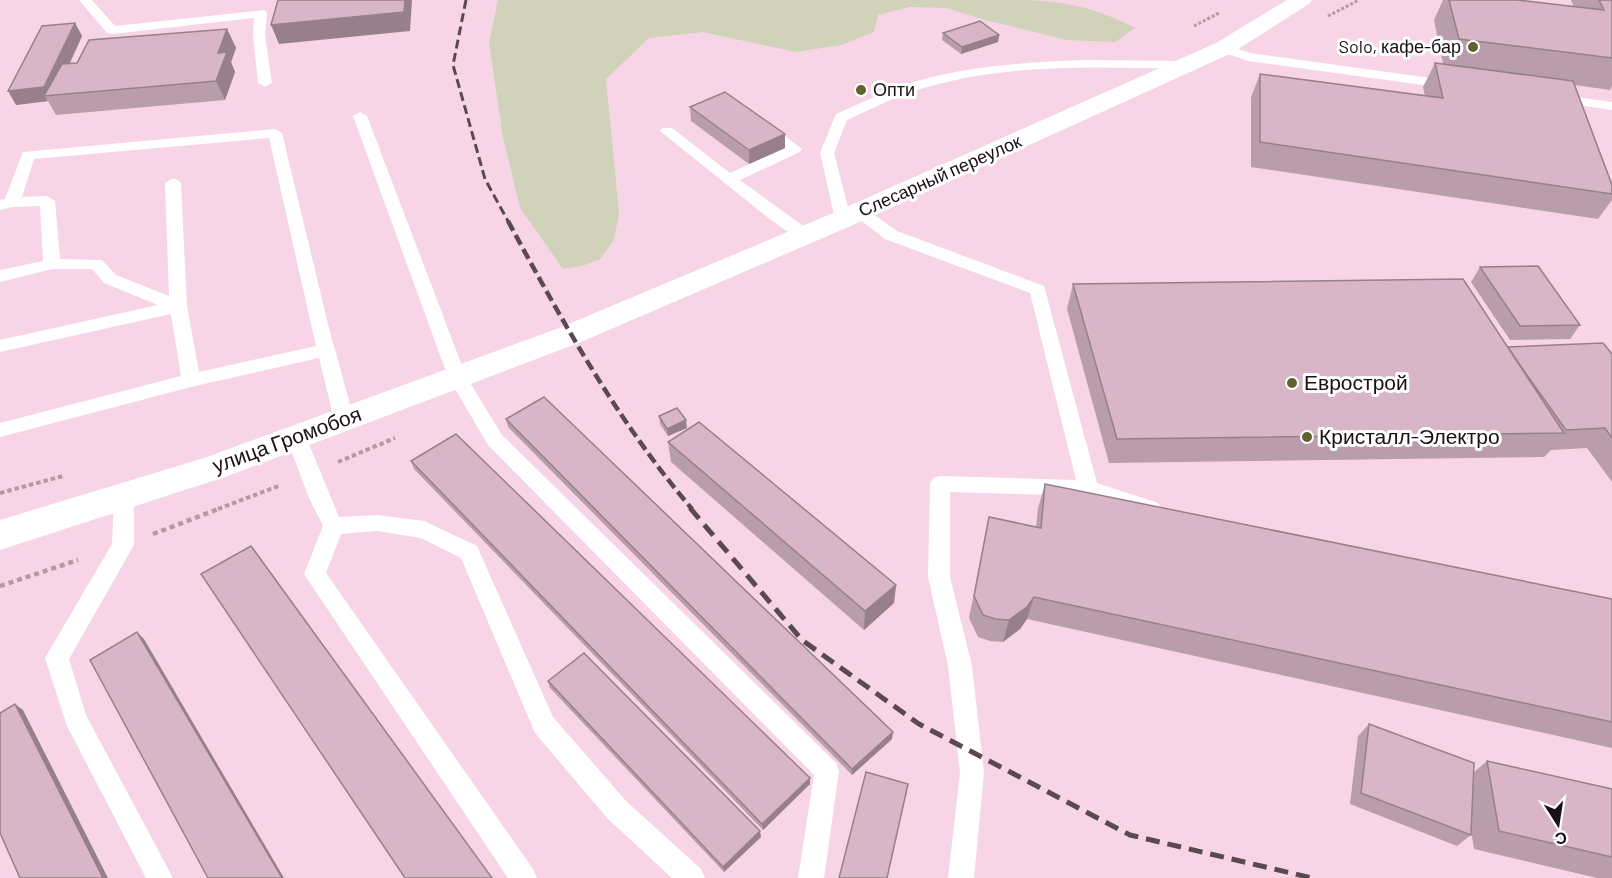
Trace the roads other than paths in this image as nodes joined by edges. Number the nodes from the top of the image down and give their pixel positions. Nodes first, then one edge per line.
1 (85, 0) edge
2 (1302, 0) edge
3 (1224, 48) junction
4 (1184, 65) junction
5 (265, 83) dead end
6 (1471, 87) edge
7 (1542, 96) edge
8 (1612, 106) edge
9 (746, 114) edge
10 (360, 116) dead end
11 (667, 131) dead end
12 (730, 179) junction
13 (173, 183) dead end
14 (6, 204) edge
15 (852, 215) junction
16 (804, 235) junction
17 (52, 264) junction
18 (0, 276) edge
19 (178, 306) junction
20 (570, 335) joint
21 (0, 346) edge
22 (326, 350) junction
23 (456, 377) junction
24 (191, 381) junction
25 (344, 419) junction
26 (0, 430) edge
27 (297, 437) junction
28 (1088, 488) junction
29 (124, 496) junction
30 (1173, 517) edge
31 (333, 526) junction
32 (0, 535) edge
33 (160, 878) edge
34 (524, 878) edge
35 (692, 878) edge
36 (811, 878) edge
37 (961, 878) edge

1 - 5 lane
2 - 3 main road, Слесарный переулок
3 - 4 main road, Слесарный переулок
3 - 6 lane
4 - 15 main road, Слесарный переулок
4 - 15 lane
7 - 8 lane
9 - 12 lane
10 - 23 lane
11 - 12 lane
12 - 16 lane
13 - 19 lane
14 - 17 lane
14 - 22 lane
15 - 16 main road, Слесарный переулок
15 - 28 lane
16 - 20 main road, Слесарный переулок
17 - 18 lane
17 - 19 lane
19 - 21 lane
19 - 24 lane
20 - 23 main road, улица Громобоя
22 - 24 lane
22 - 25 lane
23 - 25 main road, улица Громобоя
23 - 36 lane
24 - 26 lane
25 - 27 main road, улица Громобоя
27 - 29 main road, улица Громобоя
27 - 31 lane
28 - 30 lane
28 - 37 lane
29 - 32 main road, улица Громобоя
29 - 33 lane
31 - 34 lane
31 - 35 lane

